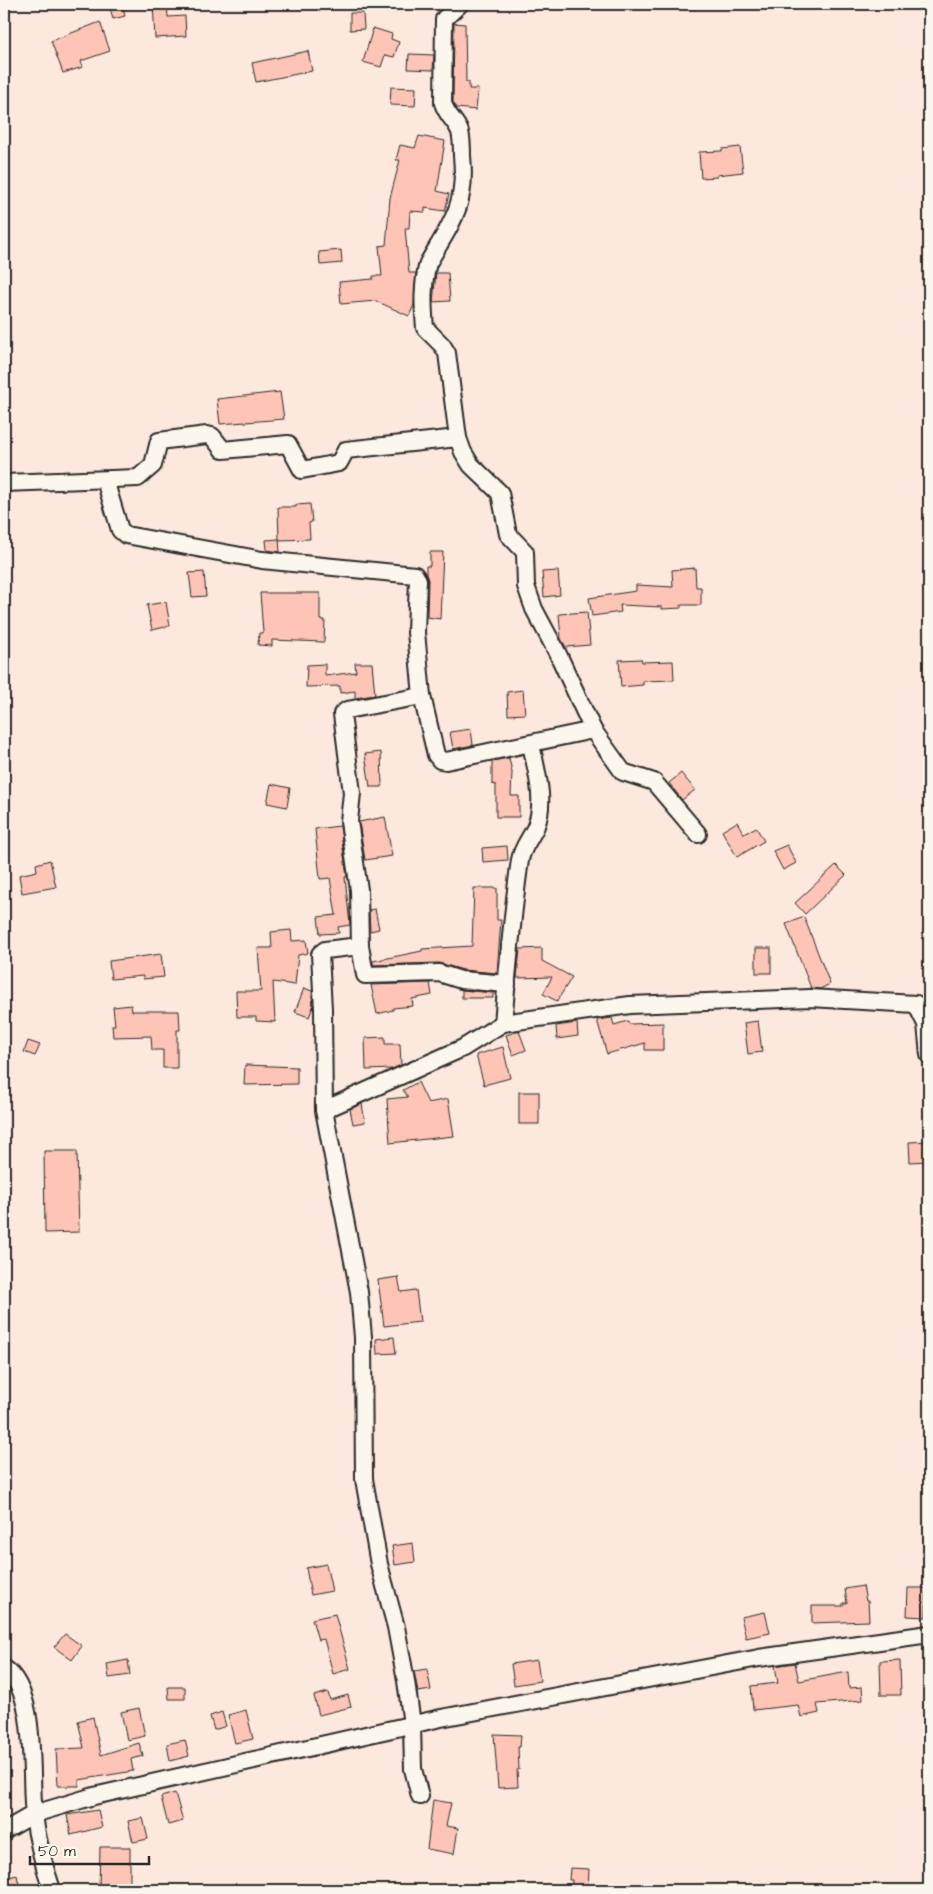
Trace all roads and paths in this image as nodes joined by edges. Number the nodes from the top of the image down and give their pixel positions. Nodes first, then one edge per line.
1 (460, 4) edge
2 (458, 438) junction
3 (106, 480) junction
4 (4, 483) edge
5 (422, 696) junction
6 (593, 730) junction
7 (531, 744) junction
8 (698, 834) dead end
9 (360, 946) junction
10 (507, 984) junction
11 (503, 1023) junction
12 (929, 1056) edge
13 (324, 1110) junction
14 (929, 1634) edge
15 (4, 1668) edge
16 (412, 1724) junction
17 (420, 1796) dead end
18 (34, 1814) junction
19 (4, 1832) edge
20 (52, 1890) edge

1 - 2 street
2 - 3 street
2 - 6 street
3 - 4 street
3 - 5 street
5 - 7 street
5 - 9 street
6 - 7 street
6 - 8 street
7 - 10 street
9 - 10 street
9 - 13 street
10 - 11 street
11 - 12 street
11 - 13 street
13 - 16 street
14 - 16 street
15 - 18 street
16 - 17 street
16 - 18 street
18 - 19 street
18 - 20 street

